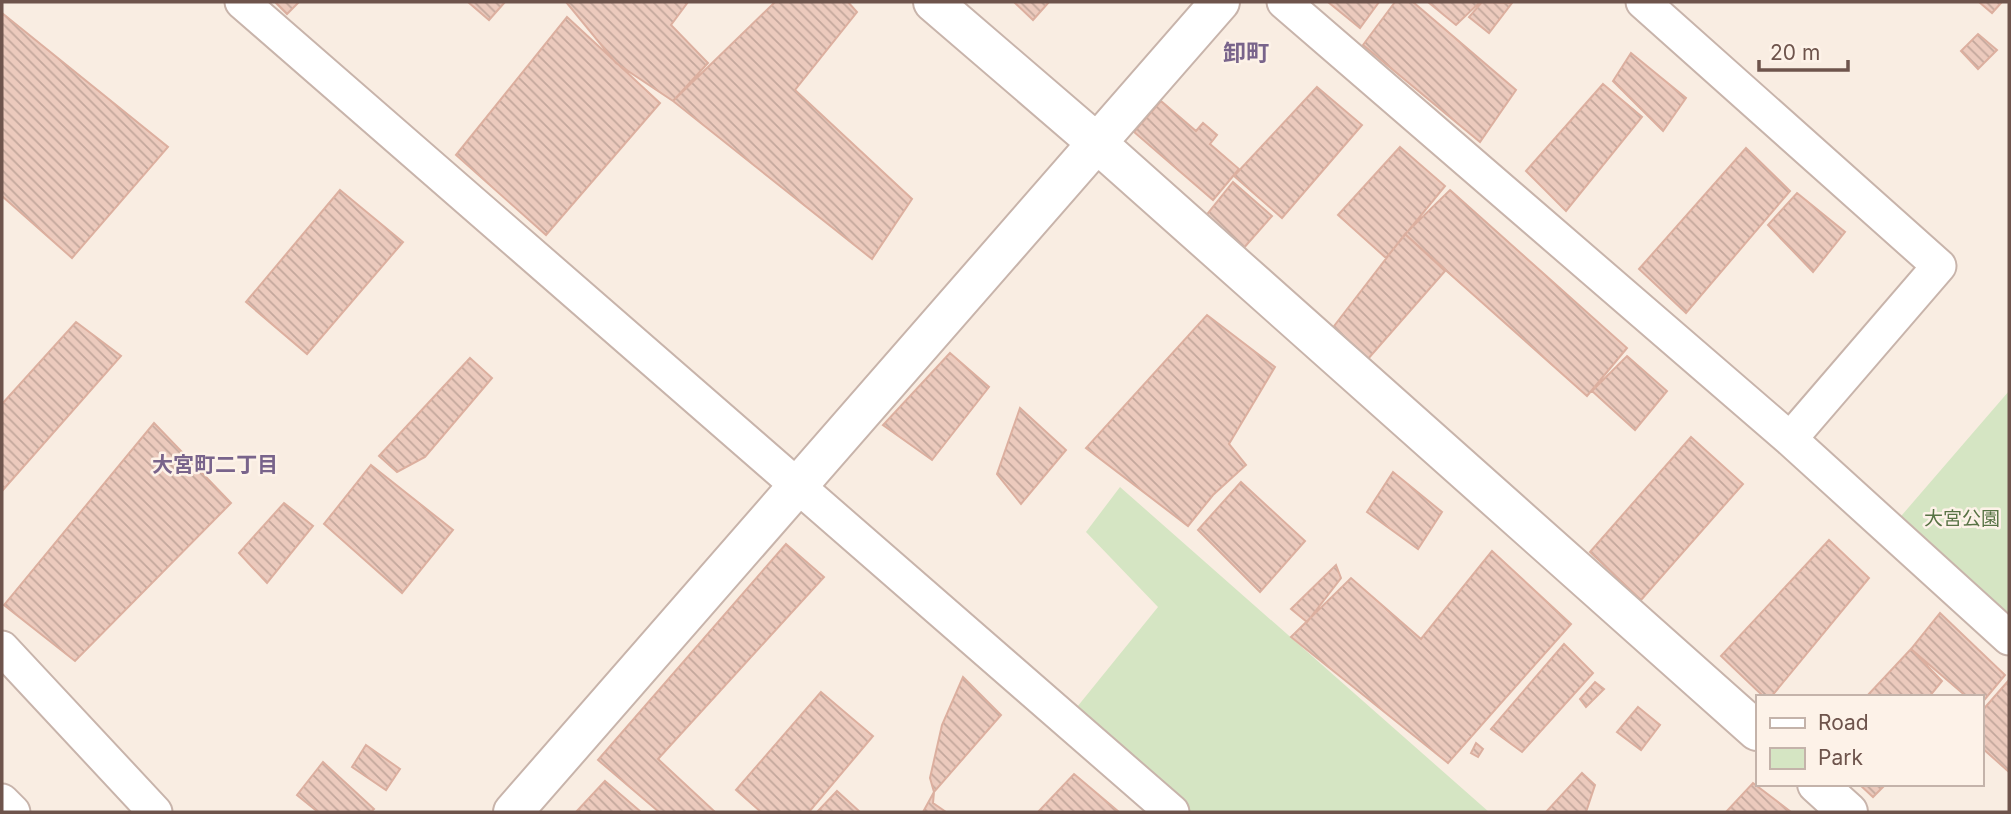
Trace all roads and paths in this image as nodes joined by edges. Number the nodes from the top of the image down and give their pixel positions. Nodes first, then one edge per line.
1 (242, 2) edge
2 (933, 2) edge
3 (1220, 2) edge
4 (1284, 2) edge
5 (1643, 2) edge
6 (1098, 144) junction
7 (1790, 439) junction
8 (799, 487) junction
9 (2009, 638) edge
10 (2, 648) edge
11 (1756, 730) edge
12 (1819, 786) edge
13 (2, 801) edge
14 (13, 812) edge
15 (155, 812) edge
16 (513, 812) edge
17 (1172, 812) edge
18 (1848, 812) edge

1 - 8 street
2 - 6 street
3 - 6 street
4 - 7 street
5 - 7 street
6 - 8 street
6 - 11 street
7 - 9 street
8 - 16 street
8 - 17 street
10 - 15 street
12 - 18 street
13 - 14 street

